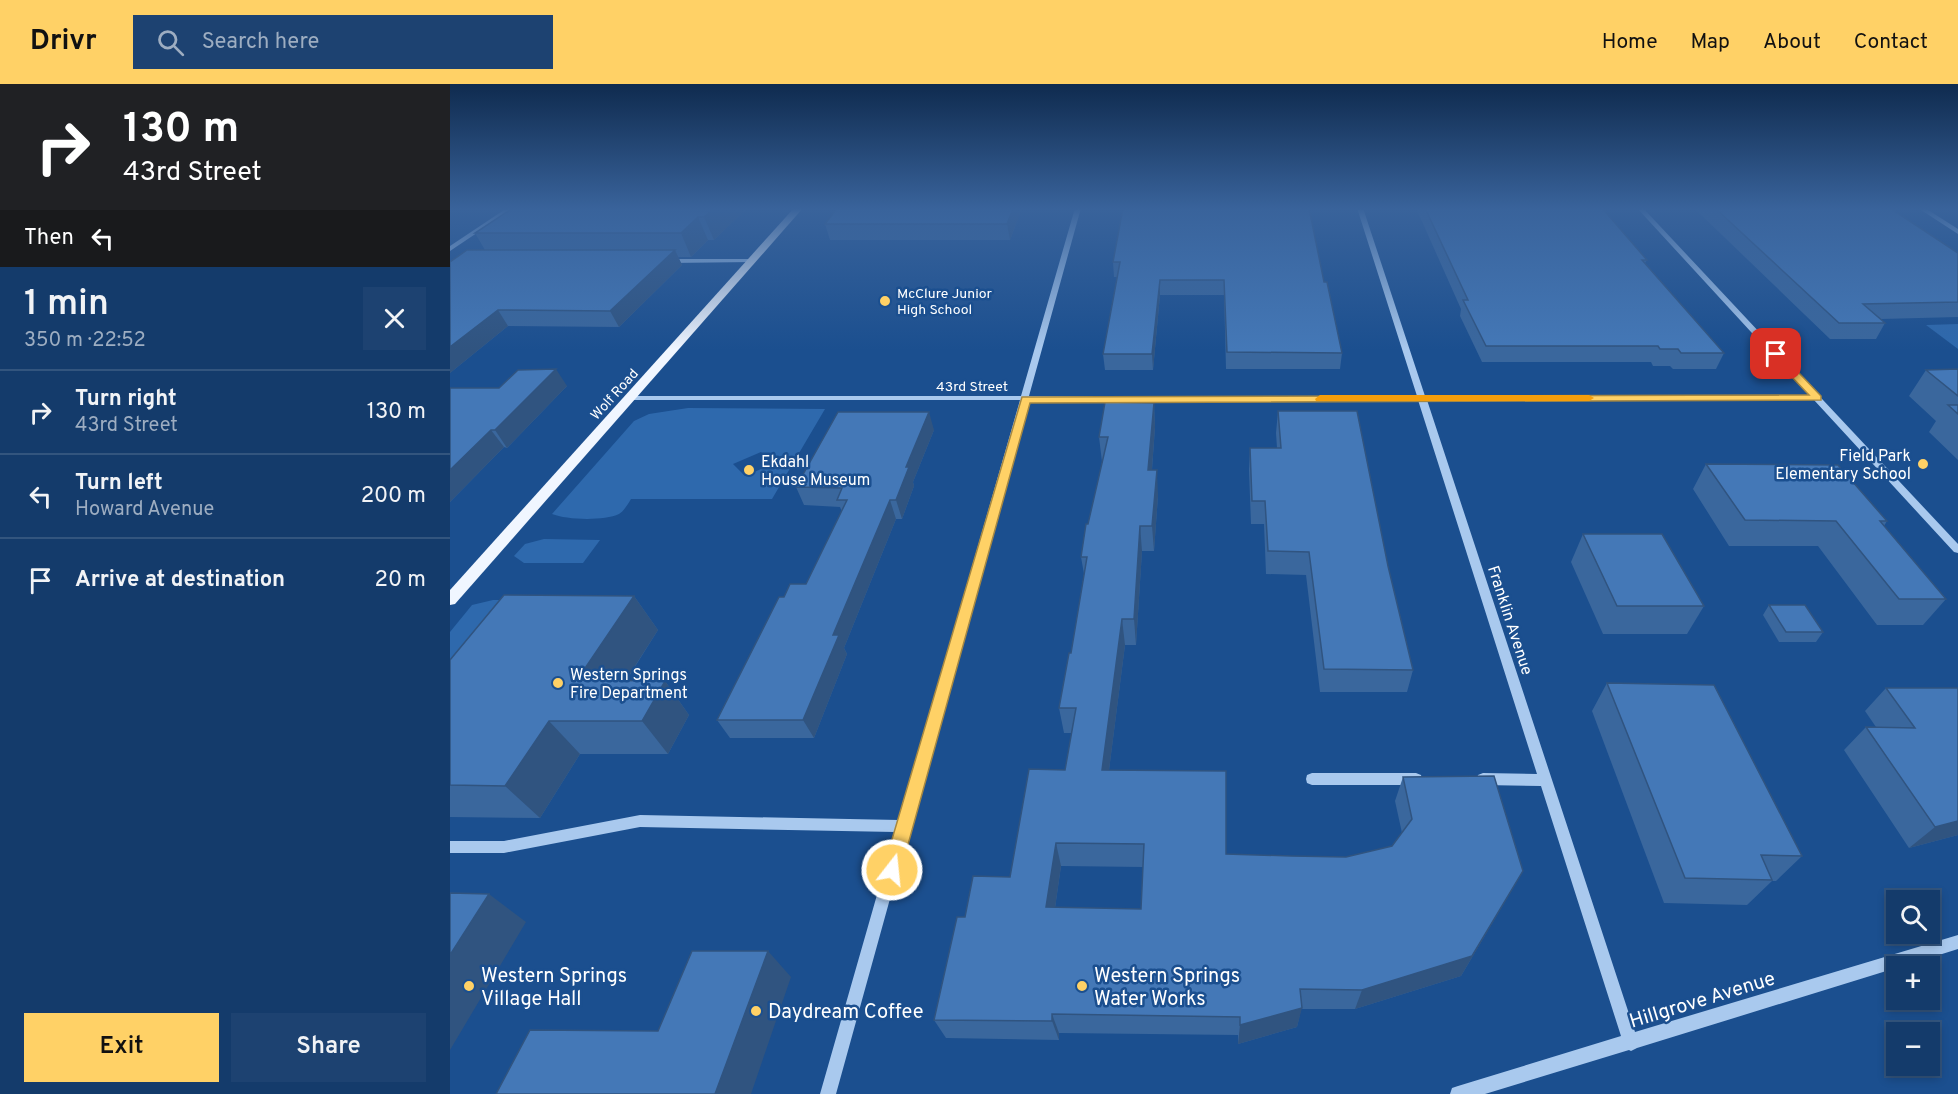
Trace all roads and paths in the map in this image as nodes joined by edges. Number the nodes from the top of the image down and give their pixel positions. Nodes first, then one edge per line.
1 (756, 255) edge
2 (1065, 255) edge
3 (1375, 255) edge
4 (1684, 255) edge
5 (657, 261) edge
6 (751, 261) junction
7 (630, 398) junction
8 (1421, 398) junction
9 (1817, 398) junction
10 (1026, 399) junction
11 (1958, 550) edge
12 (450, 600) edge
13 (1312, 779) dead end
14 (1425, 779) edge
15 (1470, 779) edge
16 (1545, 780) junction
17 (904, 826) junction
18 (450, 847) edge
19 (1958, 942) edge
20 (1631, 1042) junction
21 (828, 1094) edge
22 (1458, 1094) edge

1 - 6 main road, Wolf Road
2 - 10 street
3 - 8 street, Franklin Avenue
4 - 9 street
5 - 6 street
6 - 7 main road, Wolf Road
7 - 10 street, 43rd Street
7 - 12 main road, Wolf Road
8 - 9 street, 43rd Street
8 - 10 street, 43rd Street
8 - 16 street, Franklin Avenue
9 - 11 street
10 - 17 street
13 - 14 street
15 - 16 street
16 - 20 street, Franklin Avenue
17 - 18 street
17 - 21 street
19 - 20 street, Hillgrove Avenue
20 - 22 street, Hillgrove Avenue

